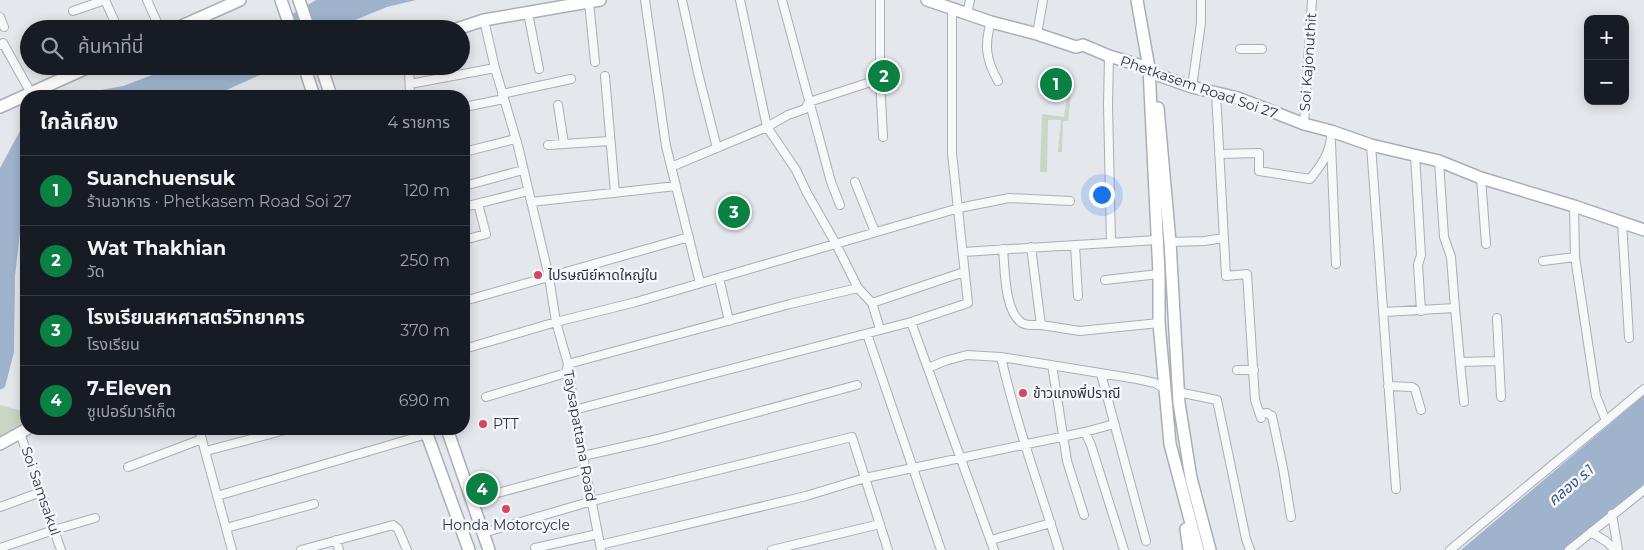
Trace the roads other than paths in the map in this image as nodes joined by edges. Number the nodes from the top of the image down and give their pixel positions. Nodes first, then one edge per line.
1 (147, 0) edge
2 (240, 0) edge
3 (299, 0) edge
4 (645, 0) edge
5 (682, 0) edge
6 (740, 0) edge
7 (782, 0) edge
8 (880, 0) edge
9 (927, 0) edge
10 (970, 0) edge
11 (1043, 0) edge
12 (1137, 0) edge
13 (1144, 0) edge
14 (1201, 0) edge
15 (1312, 0) edge
16 (281, 1) edge
17 (594, 1) edge
18 (952, 9) junction
19 (73, 11) dead end
20 (528, 13) junction
21 (967, 14) junction
22 (0, 18) edge
23 (114, 20) edge
24 (156, 20) edge
25 (195, 20) edge
26 (288, 20) edge
27 (306, 20) edge
28 (484, 20) junction
29 (991, 22) junction
30 (470, 25) edge
31 (4, 26) dead end
32 (1037, 34) junction
33 (0, 45) edge
34 (1240, 49) dead end
35 (1262, 49) dead end
36 (1109, 56) junction
37 (595, 62) dead end
38 (495, 68) junction
39 (539, 69) dead end
40 (1152, 71) junction
41 (20, 73) edge
42 (470, 73) edge
43 (21, 75) edge
44 (71, 75) edge
45 (307, 75) edge
46 (324, 75) edge
47 (410, 75) edge
48 (458, 75) edge
49 (605, 76) dead end
50 (571, 79) dead end
51 (880, 79) junction
52 (998, 81) dead end
53 (410, 84) junction
54 (1192, 87) junction
55 (29, 90) edge
56 (38, 90) edge
57 (312, 90) edge
58 (329, 90) edge
59 (410, 90) edge
60 (1216, 94) junction
61 (503, 96) junction
62 (20, 98) edge
63 (809, 102) junction
64 (470, 105) edge
65 (558, 105) dead end
66 (0, 108) edge
67 (1304, 124) junction
68 (767, 127) junction
69 (1331, 133) junction
70 (883, 137) dead end
71 (515, 139) junction
72 (610, 141) junction
73 (564, 144) junction
74 (548, 145) dead end
75 (1371, 145) junction
76 (717, 148) junction
77 (470, 150) edge
78 (1219, 154) junction
79 (1415, 155) junction
80 (1439, 161) junction
81 (671, 167) junction
82 (523, 170) junction
83 (1482, 178) junction
84 (855, 182) dead end
85 (470, 184) edge
86 (676, 186) junction
87 (528, 191) junction
88 (614, 193) junction
89 (1070, 200) dead end
90 (531, 202) junction
91 (478, 204) junction
92 (840, 205) dead end
93 (470, 206) edge
94 (1574, 206) junction
95 (959, 208) junction
96 (1622, 222) junction
97 (1644, 230) edge
98 (875, 232) junction
99 (470, 238) edge
100 (689, 238) junction
101 (1224, 238) junction
102 (1158, 240) junction
103 (1170, 242) junction
104 (1111, 243) junction
105 (836, 244) junction
106 (1486, 244) dead end
107 (1075, 245) junction
108 (1032, 247) junction
109 (1002, 249) junction
110 (963, 252) junction
111 (1575, 257) junction
112 (1544, 261) dead end
113 (1336, 264) dead end
114 (964, 272) junction
115 (1159, 274) junction
116 (549, 277) junction
117 (719, 278) junction
118 (1105, 280) dead end
119 (700, 283) junction
120 (858, 288) junction
121 (1078, 296) dead end
122 (470, 299) edge
123 (872, 303) junction
124 (1455, 308) junction
125 (1421, 311) junction
126 (1384, 312) junction
127 (1497, 318) dead end
128 (729, 321) junction
129 (556, 322) junction
130 (911, 322) junction
131 (1159, 324) junction
132 (1041, 325) junction
133 (880, 330) junction
134 (867, 334) junction
135 (1629, 338) dead end
136 (470, 347) edge
137 (1001, 357) junction
138 (1499, 361) junction
139 (1460, 362) junction
140 (568, 364) junction
141 (1052, 366) junction
142 (928, 368) junction
143 (1237, 370) dead end
144 (1254, 370) junction
145 (1101, 374) junction
146 (857, 385) dead end
147 (1388, 386) junction
148 (1165, 389) junction
149 (1644, 389) edge
150 (1178, 392) junction
151 (486, 397) dead end
152 (1501, 397) dead end
153 (1464, 402) dead end
154 (574, 410) junction
155 (1421, 410) dead end
156 (1606, 421) junction
157 (1114, 424) junction
158 (1085, 432) junction
159 (20, 433) edge
160 (25, 435) edge
161 (201, 435) edge
162 (266, 435) edge
163 (413, 435) edge
164 (427, 435) edge
165 (449, 435) edge
166 (1062, 436) junction
167 (202, 439) junction
168 (0, 444) edge
169 (1024, 444) junction
170 (206, 451) junction
171 (582, 456) junction
172 (960, 458) junction
173 (128, 467) dead end
174 (586, 469) junction
175 (914, 469) junction
176 (865, 478) junction
177 (1191, 478) junction
178 (1178, 479) junction
179 (1396, 489) dead end
180 (1644, 490) edge
181 (41, 492) junction
182 (217, 496) junction
183 (472, 500) junction
184 (592, 501) junction
185 (314, 504) dead end
186 (0, 507) edge
187 (1612, 514) junction
188 (1084, 515) dead end
189 (1290, 517) dead end
190 (95, 518) dead end
191 (1051, 523) junction
192 (880, 524) junction
193 (226, 528) junction
194 (54, 530) junction
195 (1591, 532) junction
196 (483, 533) junction
197 (598, 534) junction
198 (336, 540) junction
199 (991, 540) junction
200 (1146, 541) dead end
201 (601, 547) edge
202 (0, 548) edge
203 (535, 548) dead end
204 (61, 550) edge
205 (232, 550) edge
206 (301, 550) edge
207 (338, 550) edge
208 (407, 550) edge
209 (469, 550) edge
210 (489, 550) edge
211 (772, 550) edge
212 (888, 550) edge
213 (941, 550) edge
214 (994, 550) edge
215 (1059, 550) edge
216 (1124, 550) edge
217 (1189, 550) edge
218 (1198, 550) edge
219 (1210, 550) edge
220 (1219, 550) edge
221 (1250, 550) edge
222 (1450, 550) edge
223 (1569, 550) edge
224 (1616, 550) edge

1 - 24 street
2 - 25 main road
3 - 27 main road
4 - 81 street
5 - 76 street
6 - 68 street
7 - 63 street
8 - 51 street
9 - 18 main road, Phetkasem Road Soi 27
10 - 21 street
11 - 32 street
12 - 40 main road
13 - 40 main road
14 - 54 street
15 - 67 street, Soi Kajonuthit
16 - 26 main road
17 - 20 main road
17 - 37 street
18 - 21 main road, Phetkasem Road Soi 27
18 - 95 street
19 - 23 street
20 - 28 main road
20 - 39 street
21 - 29 main road, Phetkasem Road Soi 27
22 - 31 street
28 - 30 main road
28 - 38 street, Taysapattana Road
29 - 32 main road, Phetkasem Road Soi 27
29 - 52 street
32 - 36 main road, Phetkasem Road Soi 27
33 - 41 street
34 - 35 street
36 - 40 main road, Phetkasem Road Soi 27
36 - 104 street
38 - 42 street
38 - 61 street, Taysapattana Road
40 - 54 main road, Phetkasem Road Soi 27
40 - 102 main road
40 - 103 main road
43 - 55 street
44 - 56 main road
45 - 57 main road
46 - 58 main road
47 - 53 street
48 - 53 street
49 - 72 street
50 - 61 street
51 - 63 street
51 - 70 street
53 - 59 street
54 - 60 main road, Phetkasem Road Soi 27
60 - 67 main road, Phetkasem Road Soi 27
60 - 78 street
61 - 64 street
61 - 71 street, Taysapattana Road
62 - 66 main road
63 - 68 street
63 - 92 street
65 - 73 street
67 - 69 main road, Phetkasem Road Soi 27
68 - 76 street
68 - 105 street
69 - 75 main road, Phetkasem Road Soi 27
69 - 78 street
69 - 113 street
71 - 77 street
71 - 82 street, Taysapattana Road
72 - 73 street
72 - 88 street
73 - 74 street
75 - 79 main road, Phetkasem Road Soi 27
75 - 126 street
76 - 81 street
78 - 101 street
79 - 80 main road, Phetkasem Road Soi 27
79 - 125 street
80 - 83 main road, Phetkasem Road Soi 27
80 - 124 street
81 - 86 street
82 - 85 street
82 - 87 street, Taysapattana Road
83 - 94 main road, Phetkasem Road Soi 27
83 - 106 street
84 - 98 street
86 - 88 street
86 - 100 street
87 - 90 street, Taysapattana Road
87 - 91 street
88 - 90 street
89 - 95 street
90 - 116 street, Taysapattana Road
91 - 93 street
91 - 99 street
94 - 96 main road, Phetkasem Road Soi 27
94 - 111 street
95 - 98 street
95 - 110 street
96 - 97 main road, Phetkasem Road Soi 27
96 - 135 street
98 - 105 street
100 - 116 street
100 - 119 street
101 - 103 street
101 - 144 street
102 - 104 street
102 - 115 main road
103 - 150 main road
104 - 107 street
105 - 117 street
105 - 120 street
107 - 108 street
107 - 121 street
108 - 109 street
108 - 132 street
109 - 110 street
109 - 132 street
110 - 114 street
111 - 112 street
111 - 156 street
114 - 123 street
114 - 130 street
115 - 118 street
115 - 131 main road
116 - 122 street
116 - 129 street, Taysapattana Road
117 - 119 street
117 - 128 street
119 - 129 street
120 - 123 street
120 - 128 street
123 - 133 street
124 - 125 street
124 - 139 street
125 - 126 street
126 - 147 street
127 - 138 street
128 - 140 street
129 - 136 street
129 - 140 street, Taysapattana Road
130 - 133 street
130 - 142 street
131 - 132 street
131 - 148 main road
133 - 134 street
134 - 154 street
134 - 175 street
137 - 141 street
137 - 142 street
137 - 169 street
138 - 139 street
138 - 152 street
139 - 153 street
140 - 151 street
140 - 154 street, Taysapattana Road
141 - 145 street
141 - 166 street
142 - 172 street
143 - 144 street
144 - 189 street
145 - 148 street
145 - 157 street
146 - 171 street
147 - 155 street
147 - 179 street
148 - 178 main road
149 - 156 street
150 - 177 main road
150 - 221 street
154 - 171 street, Taysapattana Road
156 - 222 street
157 - 158 street
157 - 200 street
158 - 166 street
158 - 216 street
159 - 168 main road
160 - 181 street, Soi Samsakul
161 - 167 street
162 - 170 street
163 - 182 street
164 - 209 main road
165 - 183 main road
166 - 169 street
166 - 188 street
167 - 170 street
167 - 173 street
169 - 172 street
169 - 191 street
170 - 182 street
171 - 174 street, Taysapattana Road
172 - 175 street
172 - 199 street
174 - 183 street
174 - 184 street, Taysapattana Road
175 - 176 street
175 - 213 street
176 - 184 street
176 - 192 street
176 - 201 street
177 - 219 main road
177 - 220 main road
178 - 217 main road
178 - 218 main road
180 - 187 street
181 - 186 street
181 - 194 street, Soi Samsakul
182 - 193 street
183 - 196 main road
184 - 196 street
184 - 197 street, Taysapattana Road
185 - 193 street
187 - 195 street
187 - 224 street
190 - 194 street
191 - 199 street
191 - 215 street
192 - 211 street
192 - 212 street
193 - 205 street
194 - 202 street
194 - 204 street, Soi Samsakul
195 - 223 street
195 - 224 street
196 - 210 main road
197 - 201 street, Taysapattana Road
197 - 203 street
198 - 206 street
198 - 207 street
198 - 208 street
199 - 214 street

